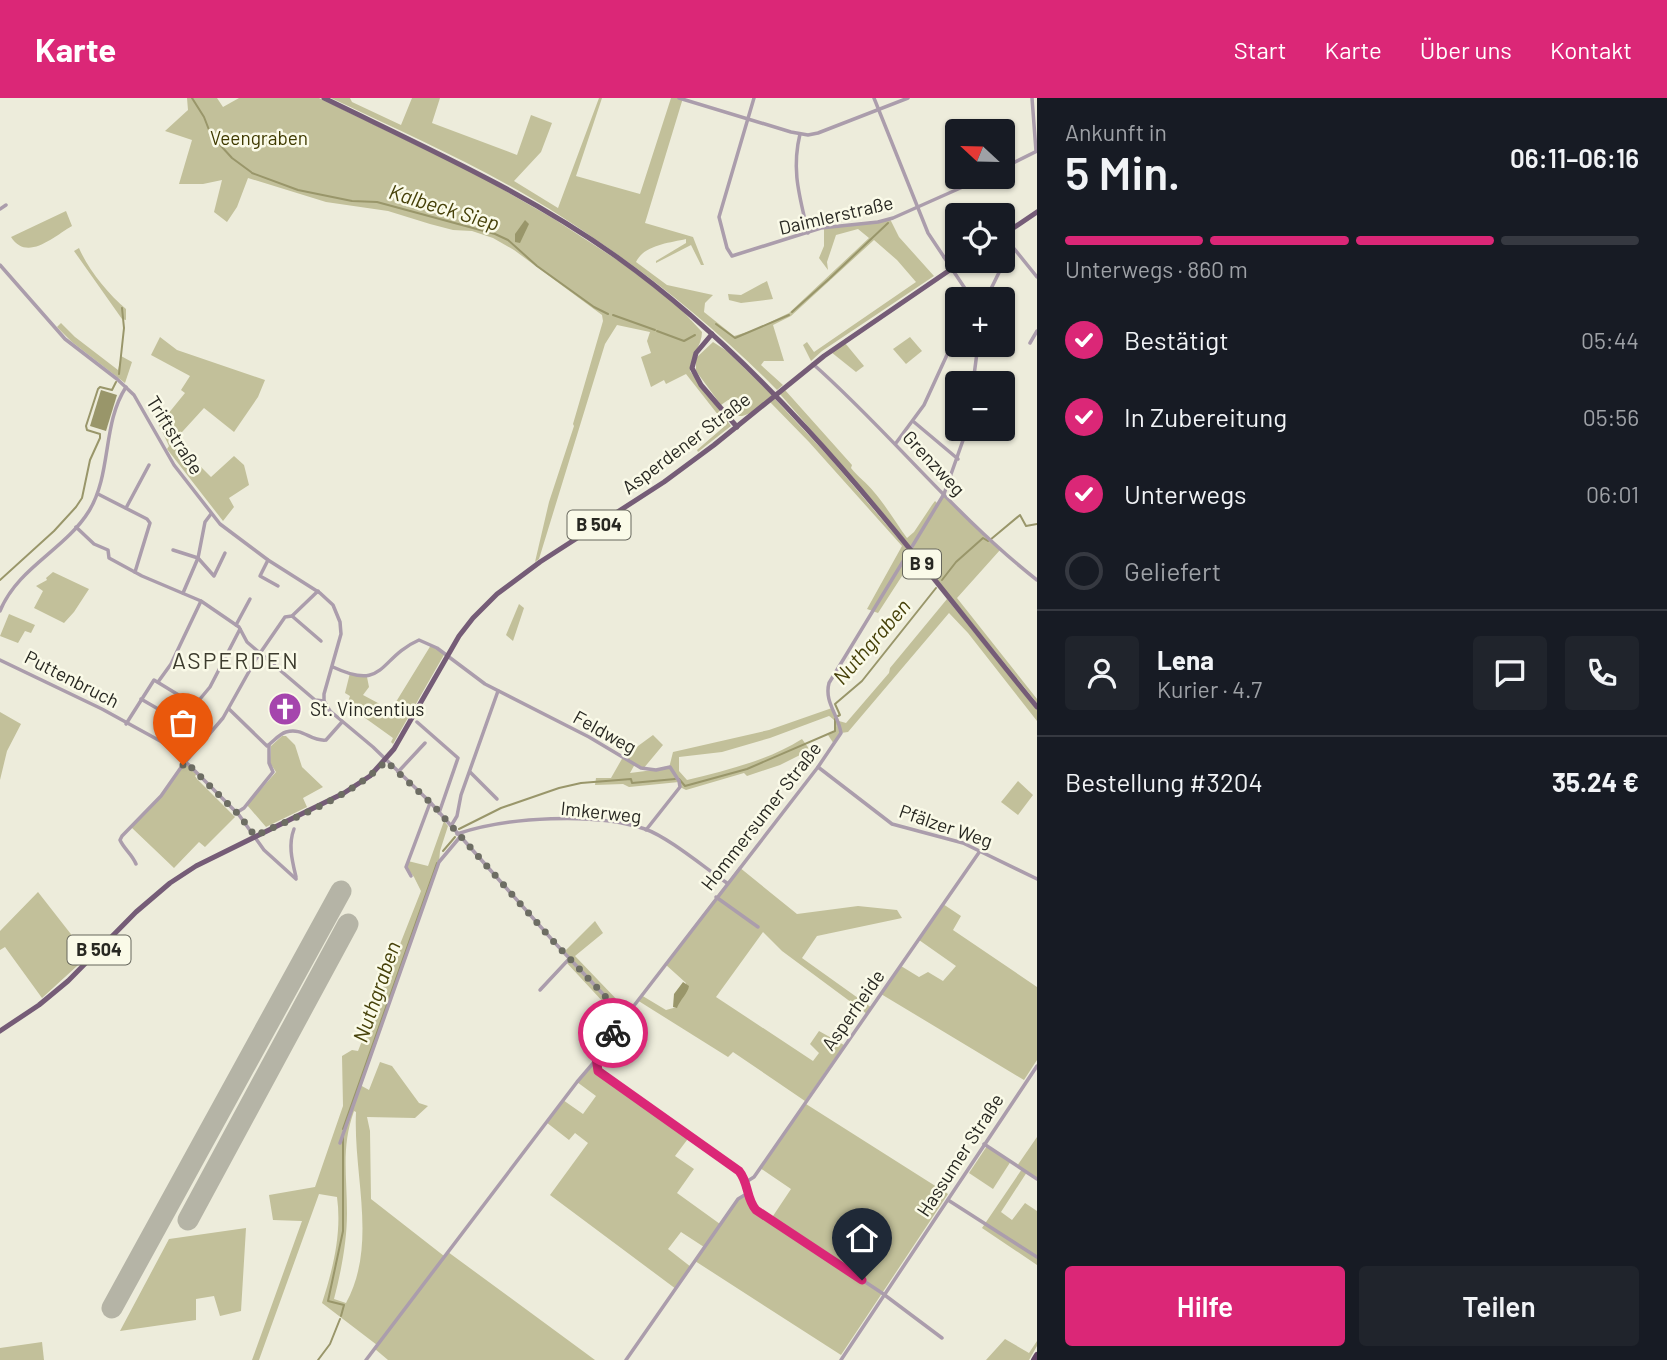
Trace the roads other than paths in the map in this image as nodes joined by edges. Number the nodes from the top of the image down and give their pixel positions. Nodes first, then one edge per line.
1 (324, 98) edge
2 (679, 98) edge
3 (754, 98) edge
4 (874, 98) edge
5 (908, 98) edge
6 (1032, 98) edge
7 (879, 109) junction
8 (748, 119) junction
9 (800, 134) junction
10 (1037, 151) edge
11 (1015, 162) edge
12 (959, 189) edge
13 (6, 205) dead end
14 (918, 208) junction
15 (0, 209) edge
16 (1037, 212) edge
17 (1015, 227) edge
18 (808, 233) junction
19 (942, 256) junction
20 (945, 257) edge
21 (945, 260) edge
22 (0, 265) edge
23 (945, 273) edge
24 (1037, 276) edge
25 (992, 287) edge
26 (702, 325) junction
27 (1037, 331) edge
28 (712, 334) junction
29 (705, 342) junction
30 (1030, 343) dead end
31 (946, 357) edge
32 (813, 364) junction
33 (125, 387) junction
34 (725, 413) junction
35 (753, 413) junction
36 (913, 422) junction
37 (737, 427) junction
38 (963, 441) edge
39 (896, 443) junction
40 (958, 459) junction
41 (149, 465) dead end
42 (98, 494) junction
43 (944, 494) junction
44 (126, 508) junction
45 (211, 514) junction
46 (76, 527) junction
47 (173, 550) dead end
48 (225, 553) dead end
49 (198, 558) junction
50 (268, 560) junction
51 (135, 572) junction
52 (1037, 580) edge
53 (278, 586) dead end
54 (317, 591) junction
55 (183, 594) junction
56 (250, 599) dead end
57 (201, 601) junction
58 (0, 611) edge
59 (292, 616) junction
60 (238, 627) junction
61 (321, 641) dead end
62 (260, 653) junction
63 (447, 656) junction
64 (0, 660) edge
65 (333, 667) junction
66 (158, 682) junction
67 (498, 691) junction
68 (141, 699) junction
69 (324, 701) junction
70 (195, 705) junction
71 (1037, 707) edge
72 (229, 709) junction
73 (187, 718) dead end
74 (342, 722) junction
75 (417, 722) dead end
76 (126, 724) junction
77 (162, 743) junction
78 (425, 743) dead end
79 (269, 745) junction
80 (386, 761) junction
81 (185, 762) junction
82 (818, 767) junction
83 (398, 772) junction
84 (470, 772) junction
85 (497, 799) dead end
86 (430, 802) junction
87 (236, 813) junction
88 (439, 813) junction
89 (451, 827) junction
90 (294, 829) dead end
91 (646, 830) junction
92 (255, 836) junction
93 (458, 836) junction
94 (981, 851) junction
95 (136, 864) dead end
96 (411, 876) dead end
97 (1037, 879) edge
98 (727, 883) junction
99 (716, 897) junction
100 (758, 928) dead end
101 (569, 959) junction
102 (540, 990) dead end
103 (620, 1020) junction
104 (0, 1031) edge
105 (595, 1061) junction
106 (1037, 1066) edge
107 (340, 1143) dead end
108 (984, 1144) junction
109 (1037, 1179) edge
110 (746, 1182) junction
111 (748, 1193) junction
112 (948, 1200) junction
113 (1037, 1257) edge
114 (884, 1295) junction
115 (942, 1338) dead end
116 (1037, 1355) edge
117 (366, 1360) edge
118 (626, 1360) edge
119 (841, 1360) edge
120 (1034, 1360) edge

1 - 26 main road, B 9
2 - 8 street
3 - 8 street
4 - 7 street
5 - 7 street
6 - 10 street
7 - 9 street
7 - 14 street
8 - 9 street
8 - 18 street, Daimlerstraße
9 - 18 street
10 - 11 street
12 - 14 street, Daimlerstraße
13 - 15 street
14 - 18 street, Daimlerstraße
14 - 19 street
16 - 17 main road
19 - 20 street
19 - 21 street
22 - 33 street, Triftstraße
23 - 32 main road, Asperdener Straße
24 - 25 street
26 - 28 main road, B 9
26 - 29 main road
27 - 30 street
28 - 29 main road
28 - 71 main road, B 9
29 - 34 main road
31 - 36 street
32 - 35 main road, Asperdener Straße
32 - 39 street, Grenzweg
33 - 42 street
33 - 45 street, Triftstraße
34 - 35 main road
34 - 37 main road
35 - 37 main road, Asperdener Straße
36 - 39 street
36 - 40 street
37 - 63 main road, Asperdener Straße / B 504
38 - 40 street, Hommersumer Straße
39 - 43 street, Grenzweg
40 - 43 street, Hommersumer Straße
41 - 44 street
42 - 44 street
42 - 46 street
43 - 52 street, Grenzweg
43 - 82 street, Hommersumer Straße
44 - 51 street
45 - 49 street
45 - 50 street, Triftstraße
46 - 51 street
46 - 58 street
47 - 49 street
48 - 49 street
49 - 55 street
50 - 53 street
50 - 54 street, Triftstraße
51 - 55 street
54 - 59 street
54 - 65 street, Triftstraße
55 - 57 street
56 - 60 street
57 - 60 street
57 - 66 street
59 - 61 street
59 - 62 street
60 - 62 street
60 - 70 street
62 - 69 street
62 - 72 street
63 - 65 street, Feldweg
63 - 67 street, Feldweg
63 - 80 main road, Asperdener Straße / B 504
64 - 76 street, Puttenbruch
65 - 69 street, Triftstraße
66 - 68 street
66 - 70 street
67 - 84 street
67 - 91 street, Feldweg
68 - 76 street
68 - 77 street
69 - 74 street
70 - 73 street
72 - 79 street
72 - 81 street
74 - 79 street
74 - 80 street
75 - 88 street
76 - 77 street, Puttenbruch
77 - 81 street, Puttenbruch
78 - 83 street
79 - 87 street
80 - 83 street
80 - 92 main road, Asperdener Straße / B 504
81 - 87 street, Puttenbruch
81 - 95 street
82 - 94 street, Pfälzer Weg
82 - 98 street, Hommersumer Straße
83 - 86 street
84 - 85 street
84 - 89 street
86 - 88 street
86 - 96 street
87 - 92 street, Puttenbruch
88 - 89 street
89 - 93 street
90 - 92 street, Puttenbruch
91 - 93 street, Imkerweg
91 - 98 street, Imkerweg
92 - 104 main road, Asperdener Straße / B 504
93 - 101 street
93 - 107 street
94 - 97 street, Pfälzer Weg
94 - 110 street, Asperheide
98 - 99 street, Hommersumer Straße
99 - 100 street
99 - 103 street, Hommersumer Straße
101 - 102 street
101 - 103 street
103 - 105 street
105 - 110 street
105 - 117 street
106 - 108 street, Hassumer Straße
108 - 109 street
108 - 112 street, Hassumer Straße
110 - 111 street
111 - 114 street
111 - 118 street
112 - 113 street
112 - 114 street, Hassumer Straße
114 - 115 street
114 - 119 street, Hassumer Straße
116 - 120 highway

